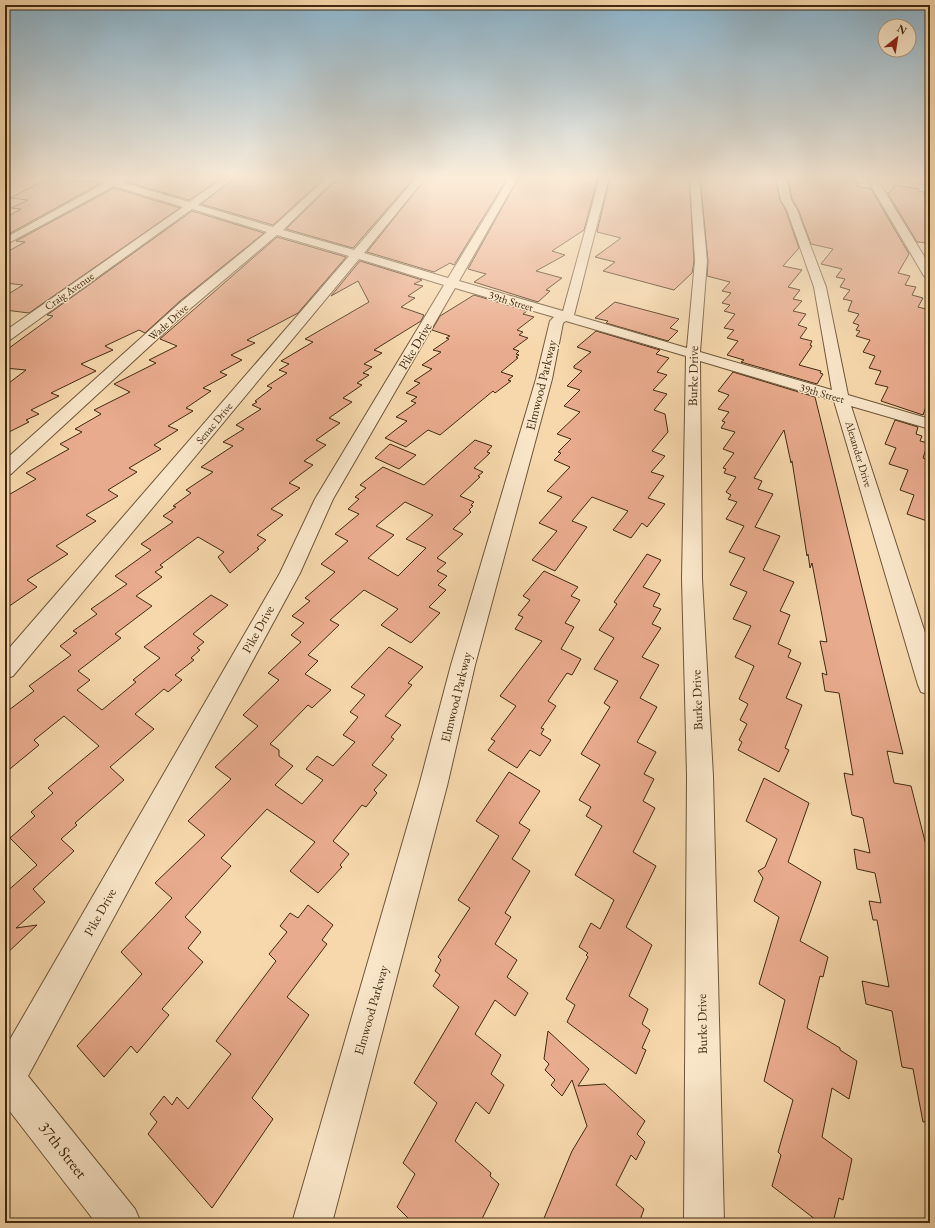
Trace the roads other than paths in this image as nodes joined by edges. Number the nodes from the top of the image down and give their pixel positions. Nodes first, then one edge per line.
1 (19, 234) edge
2 (149, 234) edge
3 (270, 234) edge
4 (289, 234) edge
5 (374, 234) edge
6 (480, 234) edge
7 (590, 234) edge
8 (699, 234) edge
9 (801, 234) edge
10 (905, 234) edge
11 (5, 242) edge
12 (357, 255) junction
13 (930, 276) edge
14 (452, 283) junction
15 (563, 317) junction
16 (5, 337) edge
17 (692, 355) junction
18 (841, 399) junction
19 (930, 424) edge
20 (5, 470) edge
21 (5, 669) edge
22 (930, 685) edge
23 (6, 1079) edge
24 (121, 1223) edge
25 (312, 1223) edge
26 (704, 1223) edge

1 - 11 street
2 - 16 street, Craig Avenue
3 - 20 street, Wade Drive
4 - 12 street, 39th Street
5 - 12 street, Senac Drive
6 - 14 street, Pike Drive
7 - 15 street, Elmwood Parkway
8 - 17 street, Burke Drive
9 - 18 street, Alexander Drive
10 - 13 street
12 - 14 street, 39th Street
12 - 21 street, Senac Drive
14 - 15 street, 39th Street
14 - 23 street, Pike Drive
15 - 17 street, 39th Street
15 - 25 street, Elmwood Parkway
17 - 18 street, 39th Street
17 - 26 street, Burke Drive
18 - 19 street, 39th Street
18 - 22 street, Alexander Drive
23 - 24 street, 37th Street

